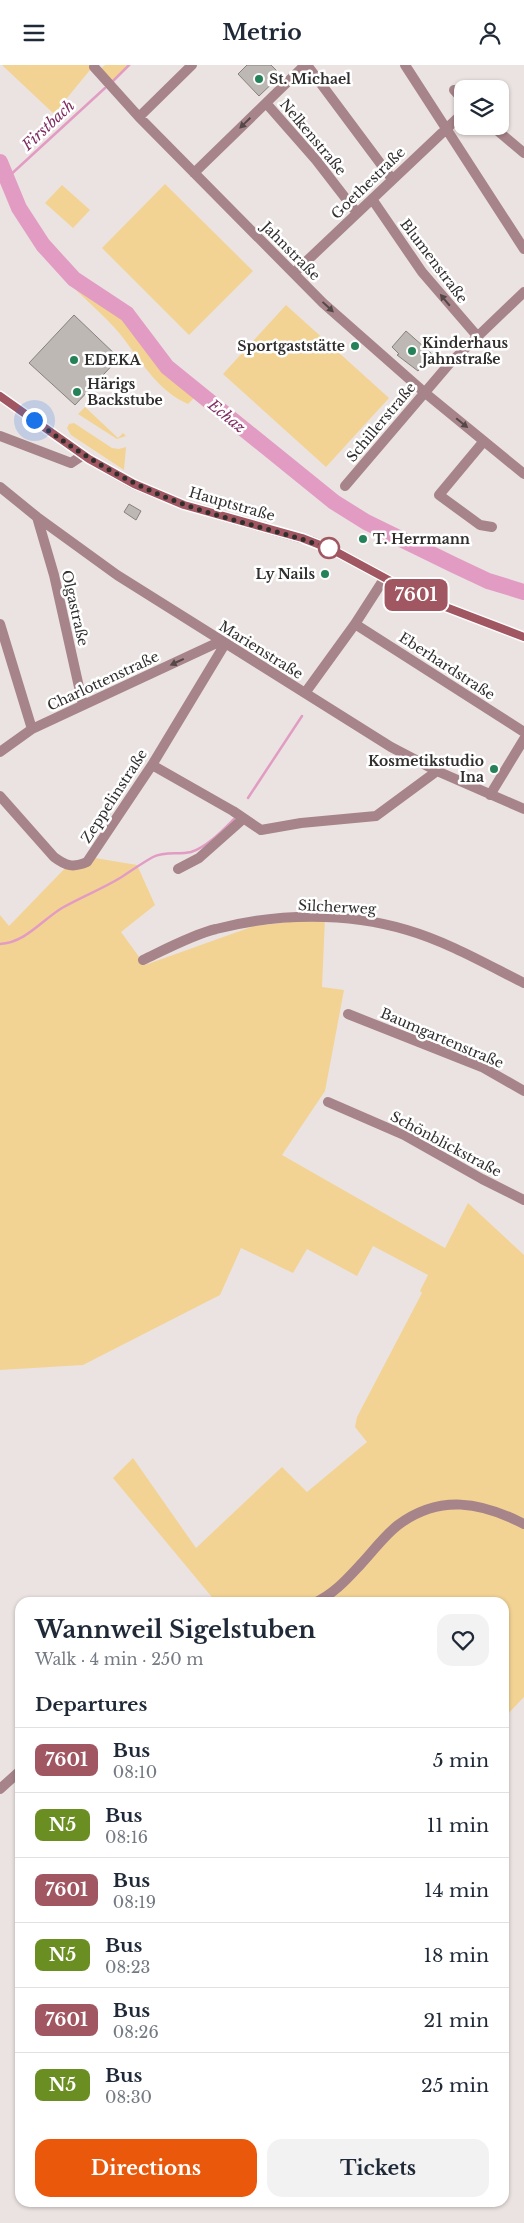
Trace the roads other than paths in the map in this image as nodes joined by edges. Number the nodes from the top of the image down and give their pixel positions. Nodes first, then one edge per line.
1 (192, 65) edge
2 (306, 65) edge
3 (405, 65) edge
4 (95, 69) dead end
5 (266, 103) junction
6 (139, 117) junction
7 (454, 121) edge
8 (446, 128) junction
9 (503, 135) edge
10 (524, 153) edge
11 (194, 173) junction
12 (392, 179) junction
13 (372, 199) junction
14 (357, 213) junction
15 (524, 249) edge
16 (294, 273) junction
17 (524, 292) edge
18 (478, 337) junction
19 (424, 392) junction
20 (0, 396) edge
21 (0, 436) edge
22 (484, 441) junction
23 (83, 455) junction
24 (524, 474) edge
25 (345, 486) dead end
26 (0, 487) edge
27 (37, 517) junction
28 (492, 527) dead end
29 (384, 579) junction
30 (355, 623) junction
31 (0, 624) edge
32 (524, 637) edge
33 (223, 643) junction
34 (305, 693) junction
35 (84, 705) junction
36 (32, 729) junction
37 (524, 732) edge
38 (524, 739) edge
39 (0, 752) edge
40 (152, 765) junction
41 (437, 771) junction
42 (490, 795) junction
43 (0, 796) edge
44 (524, 809) edge
45 (244, 819) junction
46 (178, 869) dead end
47 (143, 960) dead end
48 (524, 983) edge
49 (348, 1014) dead end
50 (524, 1091) edge
51 (328, 1102) dead end
52 (524, 1200) edge
53 (524, 1524) edge
54 (326, 1597) edge
55 (15, 1776) edge
56 (0, 1789) edge

1 - 6 street
2 - 5 street
2 - 12 street
3 - 8 street
4 - 6 street, Jahnstraße
5 -> 11 street
5 - 14 street, Nelkenstraße
6 - 11 street, Jahnstraße
7 - 8 street, Goethestraße
8 - 12 street, Goethestraße
8 - 15 street
9 - 10 street
11 - 16 street, Jahnstraße
12 - 13 street, Goethestraße
13 - 14 street, Goethestraße
18 -> 13 street, Blumenstraße
14 - 16 street, Goethestraße
16 -> 19 street, Jahnstraße
17 - 18 street, Schillerstraße
18 - 19 street, Schillerstraße
19 -> 22 street, Jahnstraße
19 - 25 street, Schillerstraße
20 - 23 main road, Hauptstraße
21 - 23 street
22 - 24 street, Jahnstraße
22 - 28 street
23 - 29 main road, Hauptstraße
26 - 27 street, Marienstraße
27 - 33 street, Marienstraße
27 - 35 street, Olgastraße
29 - 30 street
29 - 32 main road, Hauptstraße
30 - 34 street
30 - 37 street, Eberhardstraße
31 - 36 street
33 - 34 street, Marienstraße
33 -> 35 street, Charlottenstraße
33 - 40 street, Zeppelinstraße
34 - 41 street, Marienstraße
35 - 36 street, Charlottenstraße
36 - 39 street, Charlottenstraße
38 - 42 street
40 - 43 street, Zeppelinstraße
40 - 45 street
41 - 42 street, Marienstraße
41 - 45 street
42 - 44 street, Marienstraße
45 - 46 street
47 - 48 street, Silcherweg
49 - 50 street, Baumgartenstraße
51 - 52 street, Schönblickstraße
53 - 54 street
55 - 56 street

